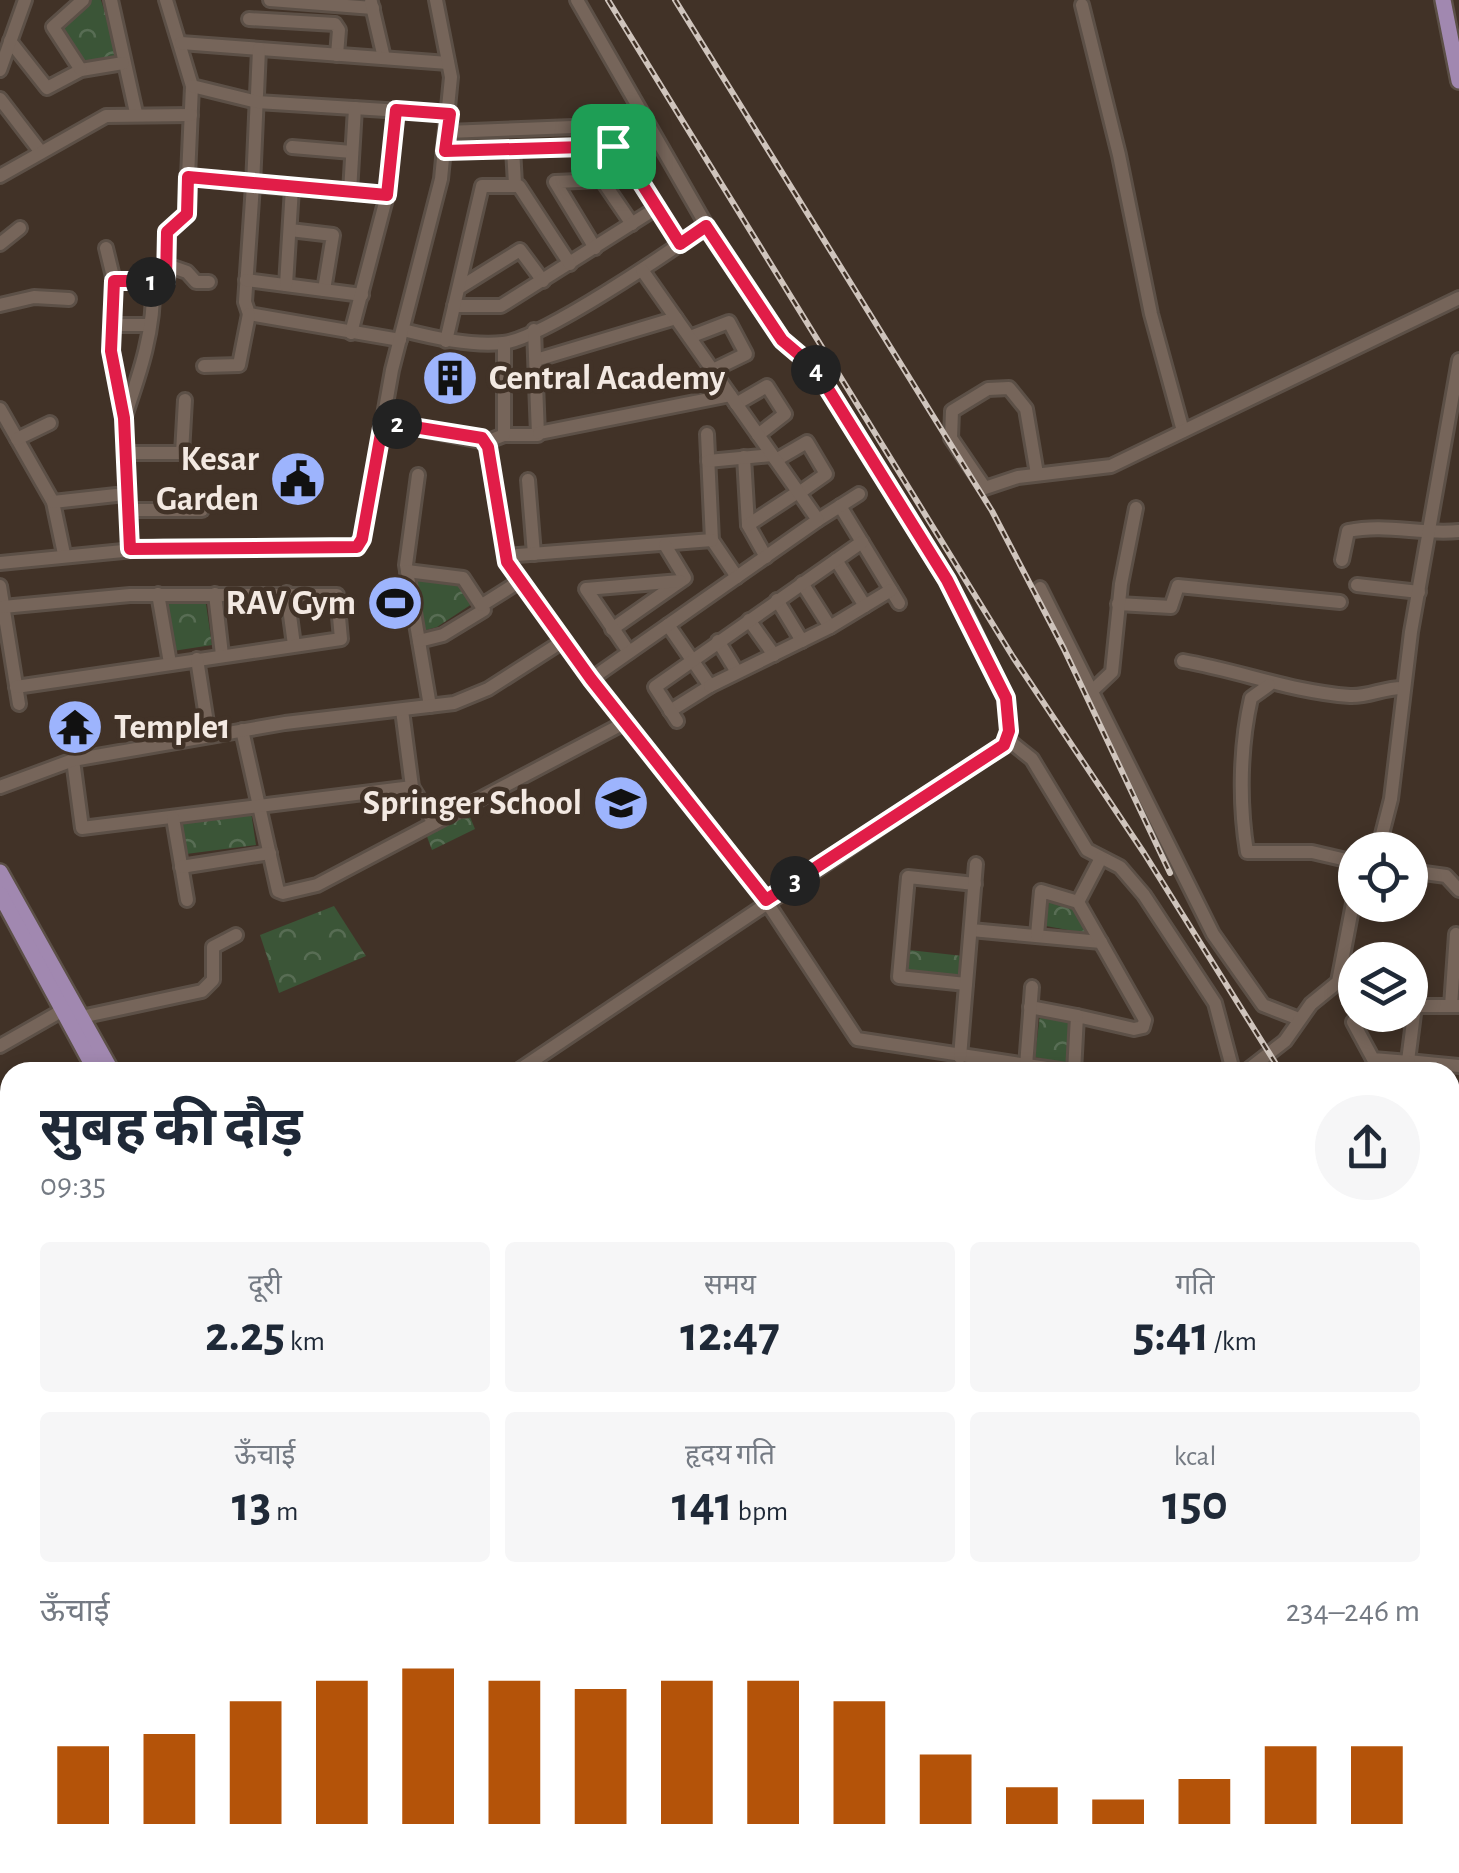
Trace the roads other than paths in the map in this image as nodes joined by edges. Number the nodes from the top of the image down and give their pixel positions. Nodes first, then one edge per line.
1 (25, 0) edge
2 (83, 0) edge
3 (111, 0) edge
4 (166, 0) edge
5 (270, 0) edge
6 (436, 0) edge
7 (577, 0) edge
8 (1443, 0) edge
9 (288, 1) edge
10 (328, 2) edge
11 (371, 4) edge
12 (1082, 5) dead end
13 (249, 19) dead end
14 (10, 41) junction
15 (181, 43) junction
16 (259, 49) junction
17 (337, 55) junction
18 (384, 58) junction
19 (123, 62) junction
20 (448, 63) junction
21 (0, 70) edge
22 (81, 70) junction
23 (1459, 81) edge
24 (192, 86) junction
25 (257, 102) junction
26 (2, 107) edge
27 (355, 108) junction
28 (396, 110) junction
29 (136, 113) junction
30 (450, 114) junction
31 (188, 115) junction
32 (95, 122) junction
33 (572, 127) dead end
34 (447, 132) junction
35 (292, 147) dead end
36 (513, 149) junction
37 (40, 151) junction
38 (445, 151) junction
39 (352, 152) junction
40 (188, 177) junction
41 (0, 178) edge
42 (515, 184) junction
43 (253, 185) junction
44 (292, 188) junction
45 (350, 192) junction
46 (387, 195) junction
47 (658, 208) junction
48 (632, 224) junction
49 (706, 226) junction
50 (20, 228) dead end
51 (290, 230) junction
52 (0, 244) edge
53 (680, 244) junction
54 (106, 248) dead end
55 (595, 248) junction
56 (570, 264) junction
57 (167, 265) junction
58 (642, 270) junction
59 (246, 280) junction
60 (114, 281) junction
61 (543, 281) junction
62 (154, 282) junction
63 (208, 282) dead end
64 (286, 285) junction
65 (458, 288) junction
66 (324, 290) junction
67 (362, 295) junction
68 (1459, 298) edge
69 (69, 299) dead end
70 (0, 304) edge
71 (454, 306) junction
72 (249, 314) junction
73 (676, 318) junction
74 (112, 325) junction
75 (150, 325) junction
76 (534, 330) junction
77 (351, 333) junction
78 (401, 335) junction
79 (690, 338) junction
80 (446, 341) junction
81 (504, 343) junction
82 (536, 360) junction
83 (1459, 360) edge
84 (204, 366) dead end
85 (713, 370) junction
86 (185, 400) dead end
87 (733, 400) junction
88 (0, 410) edge
89 (124, 418) junction
90 (0, 420) edge
91 (383, 422) junction
92 (50, 424) dead end
93 (1184, 431) junction
94 (539, 433) junction
95 (707, 434) dead end
96 (758, 435) junction
97 (504, 436) junction
98 (17, 440) junction
99 (486, 442) junction
100 (126, 453) junction
101 (744, 457) junction
102 (774, 458) junction
103 (708, 461) junction
104 (418, 474) dead end
105 (1037, 474) junction
106 (528, 480) dead end
107 (798, 492) junction
108 (860, 494) dead end
109 (116, 495) dead end
110 (52, 502) junction
111 (840, 506) junction
112 (1136, 508) dead end
113 (128, 510) junction
114 (202, 510) dead end
115 (818, 520) junction
116 (748, 525) junction
117 (1459, 531) edge
118 (61, 534) junction
119 (1428, 534) junction
120 (712, 540) junction
121 (862, 542) junction
122 (666, 545) junction
123 (130, 549) junction
124 (64, 554) junction
125 (534, 554) junction
126 (505, 556) junction
127 (766, 557) junction
128 (836, 560) junction
129 (1342, 560) dead end
130 (0, 563) edge
131 (407, 571) junction
132 (737, 577) junction
133 (520, 581) junction
134 (680, 581) junction
135 (802, 583) junction
136 (1357, 585) dead end
137 (0, 586) edge
138 (1040, 588) dead end
139 (890, 590) junction
140 (1419, 592) junction
141 (286, 593) junction
142 (158, 594) junction
143 (214, 594) junction
144 (777, 600) junction
145 (1340, 602) dead end
146 (899, 604) dead end
147 (1118, 604) junction
148 (482, 606) junction
149 (865, 606) junction
150 (4, 608) junction
151 (750, 620) junction
152 (668, 625) junction
153 (830, 626) junction
154 (612, 629) junction
155 (419, 641) junction
156 (563, 641) junction
157 (802, 641) junction
158 (718, 642) junction
159 (294, 645) junction
160 (629, 652) junction
161 (222, 655) junction
162 (774, 656) junction
163 (197, 659) junction
164 (692, 660) junction
165 (1183, 661) dead end
166 (170, 663) junction
167 (738, 672) junction
168 (591, 679) junction
169 (710, 686) junction
170 (1269, 686) junction
171 (16, 687) junction
172 (1404, 688) junction
173 (1092, 691) junction
174 (19, 704) dead end
175 (430, 706) junction
176 (402, 710) junction
177 (626, 722) junction
178 (242, 730) junction
179 (209, 736) junction
180 (1007, 738) junction
181 (73, 760) junction
182 (0, 787) edge
183 (412, 787) junction
184 (260, 808) junction
185 (174, 818) junction
186 (434, 823) junction
187 (1383, 832) edge
188 (270, 853) junction
189 (1101, 858) junction
190 (1338, 858) edge
191 (976, 864) dead end
192 (182, 867) junction
193 (0, 872) edge
194 (1428, 874) edge
195 (974, 884) junction
196 (1459, 890) edge
197 (0, 894) edge
198 (187, 900) dead end
199 (766, 900) junction
200 (1078, 902) junction
201 (970, 930) junction
202 (1456, 934) dead end
203 (236, 935) dead end
204 (1037, 935) junction
205 (1102, 942) junction
206 (1338, 982) edge
207 (966, 984) junction
208 (1032, 987) dead end
209 (1455, 1006) edge
210 (1030, 1007) junction
211 (1428, 1007) edge
212 (63, 1010) junction
213 (1078, 1016) junction
214 (81, 1018) junction
215 (1299, 1019) junction
216 (1359, 1032) edge
217 (1411, 1032) edge
218 (0, 1046) edge
219 (960, 1056) junction
220 (91, 1062) edge
221 (106, 1062) edge
222 (531, 1062) edge
223 (1000, 1062) edge
224 (1026, 1062) edge
225 (1074, 1062) edge
226 (1233, 1062) edge
227 (1251, 1062) edge
228 (1409, 1062) joint

1 - 14 street
2 - 22 street
3 - 19 street
4 - 15 street
5 - 9 street
6 - 20 street
7 - 49 street
8 - 23 main road
9 - 10 street
10 - 11 street
11 - 18 street
12 - 93 street
13 - 17 street
14 - 21 street
14 - 22 street
15 - 16 street
15 - 24 street
16 - 17 street
16 - 25 street
17 - 18 street
18 - 20 street
19 - 22 street
19 - 29 street
20 - 30 street
24 - 25 street
24 - 31 street
25 - 27 street
25 - 43 street
26 - 37 street
27 - 28 street
27 - 39 street
28 - 30 street
28 - 46 street
29 - 31 street
29 - 32 street
30 - 34 street
31 - 32 street
31 - 40 street
32 - 37 street
32 - 41 street
33 - 34 street
34 - 38 street
35 - 39 street
36 - 38 street
36 - 42 street
36 - 47 street
37 - 41 street
38 - 78 street
39 - 45 street
40 - 43 street
40 - 57 street
42 - 56 street
42 - 65 street
43 - 44 street
43 - 59 street
44 - 45 street
44 - 51 street
45 - 46 street
46 - 67 street
47 - 48 street
47 - 53 street
48 - 55 street
48 - 55 street
49 - 53 street
49 - 180 street
50 - 52 street
51 - 64 street
51 - 66 street
53 - 58 street
54 - 60 street
55 - 56 street
56 - 61 street
57 - 62 street
57 - 63 street
58 - 73 street
58 - 76 street
59 - 64 street
59 - 72 street
60 - 62 street
60 - 74 street
61 - 65 street
61 - 71 street
62 - 75 street
64 - 66 street
65 - 71 street
66 - 67 street
67 - 77 street
68 - 93 street
69 - 70 street
71 - 80 street
72 - 77 street
72 - 84 street
73 - 79 street
73 - 82 street
74 - 75 street
74 - 89 street
75 - 89 street
76 - 81 street
76 - 82 street
77 - 78 street
78 - 80 street
78 - 91 street
79 - 85 street
79 - 85 street
80 - 81 street
81 - 97 street
82 - 94 street
83 - 119 street
85 - 87 street
86 - 100 street
87 - 94 street
87 - 96 street
87 - 96 street
88 - 98 street
89 - 100 street
90 - 118 street
91 - 99 street
91 - 123 street
92 - 98 street
93 - 105 street
94 - 97 street
95 - 103 street
96 - 102 street
97 - 99 street
98 - 110 street
99 - 126 street
100 - 113 street
101 - 102 street
101 - 103 street
101 - 116 street
102 - 107 street
102 - 107 street
103 - 120 street
104 - 131 street
105 - 105 street
106 - 125 street
107 - 115 street
107 - 116 street
108 - 111 street
109 - 110 street
110 - 118 street
111 - 115 street
111 - 121 street
112 - 147 street
113 - 114 street
113 - 123 street
115 - 127 street
116 - 127 street
117 - 119 street
118 - 124 street
119 - 129 street
119 - 140 street
120 - 122 street
120 - 132 street
121 - 128 street
121 - 139 street
122 - 125 street
122 - 134 street
123 - 124 street
124 - 130 street
125 - 126 street
126 - 133 street
127 - 132 street
128 - 135 street
128 - 149 street
131 - 148 street
131 - 155 street
132 - 152 street
133 - 148 street
133 - 156 street
134 - 154 street
134 - 154 street
135 - 144 street
135 - 153 street
136 - 140 street
137 - 150 street
138 - 173 street
139 - 146 street
139 - 149 street
140 - 172 street
141 - 143 street
141 - 159 street
141 - 159 street
142 - 143 street
142 - 150 street
142 - 166 street
143 - 161 street
144 - 151 street
144 - 157 street
145 - 147 street
147 - 173 street
148 - 155 street
149 - 153 street
150 - 171 street
151 - 158 street
151 - 162 street
152 - 160 street
152 - 164 street
153 - 157 street
154 - 160 street
155 - 175 street
156 - 168 street
156 - 175 street
157 - 162 street
158 - 164 street
158 - 167 street
159 - 161 street
160 - 168 street
161 - 163 street
162 - 167 street
163 - 166 street
163 - 179 street
164 - 169 street
164 - 169 street
165 - 170 street
166 - 171 street
167 - 169 street
168 - 177 street
170 - 172 street
170 - 190 street
171 - 174 street
172 - 187 street
173 - 215 street
175 - 176 street
176 - 178 street
176 - 183 street
177 - 186 street
177 - 199 street
178 - 179 street
178 - 184 street
179 - 181 street
180 - 189 street
180 - 199 street
181 - 182 street
181 - 185 street
183 - 184 street
183 - 186 street
184 - 185 street
184 - 188 street
185 - 192 street
186 - 188 street
188 - 192 street
189 - 200 street
189 - 226 street
191 - 195 street
192 - 198 street
193 - 214 main road
194 - 196 street
195 - 201 street
195 - 207 street
197 - 212 main road
199 - 219 street
199 - 222 street
200 - 204 street
200 - 205 street
201 - 204 street
201 - 207 street
202 - 209 street
203 - 214 street
204 - 205 street
205 - 213 street
206 - 215 street
207 - 219 street
208 - 210 street
209 - 211 street
210 - 213 street
210 - 224 street
212 - 218 street
212 - 220 main road
213 - 225 street
214 - 221 main road
215 - 227 street
216 - 228 street
217 - 228 street
219 - 223 street

